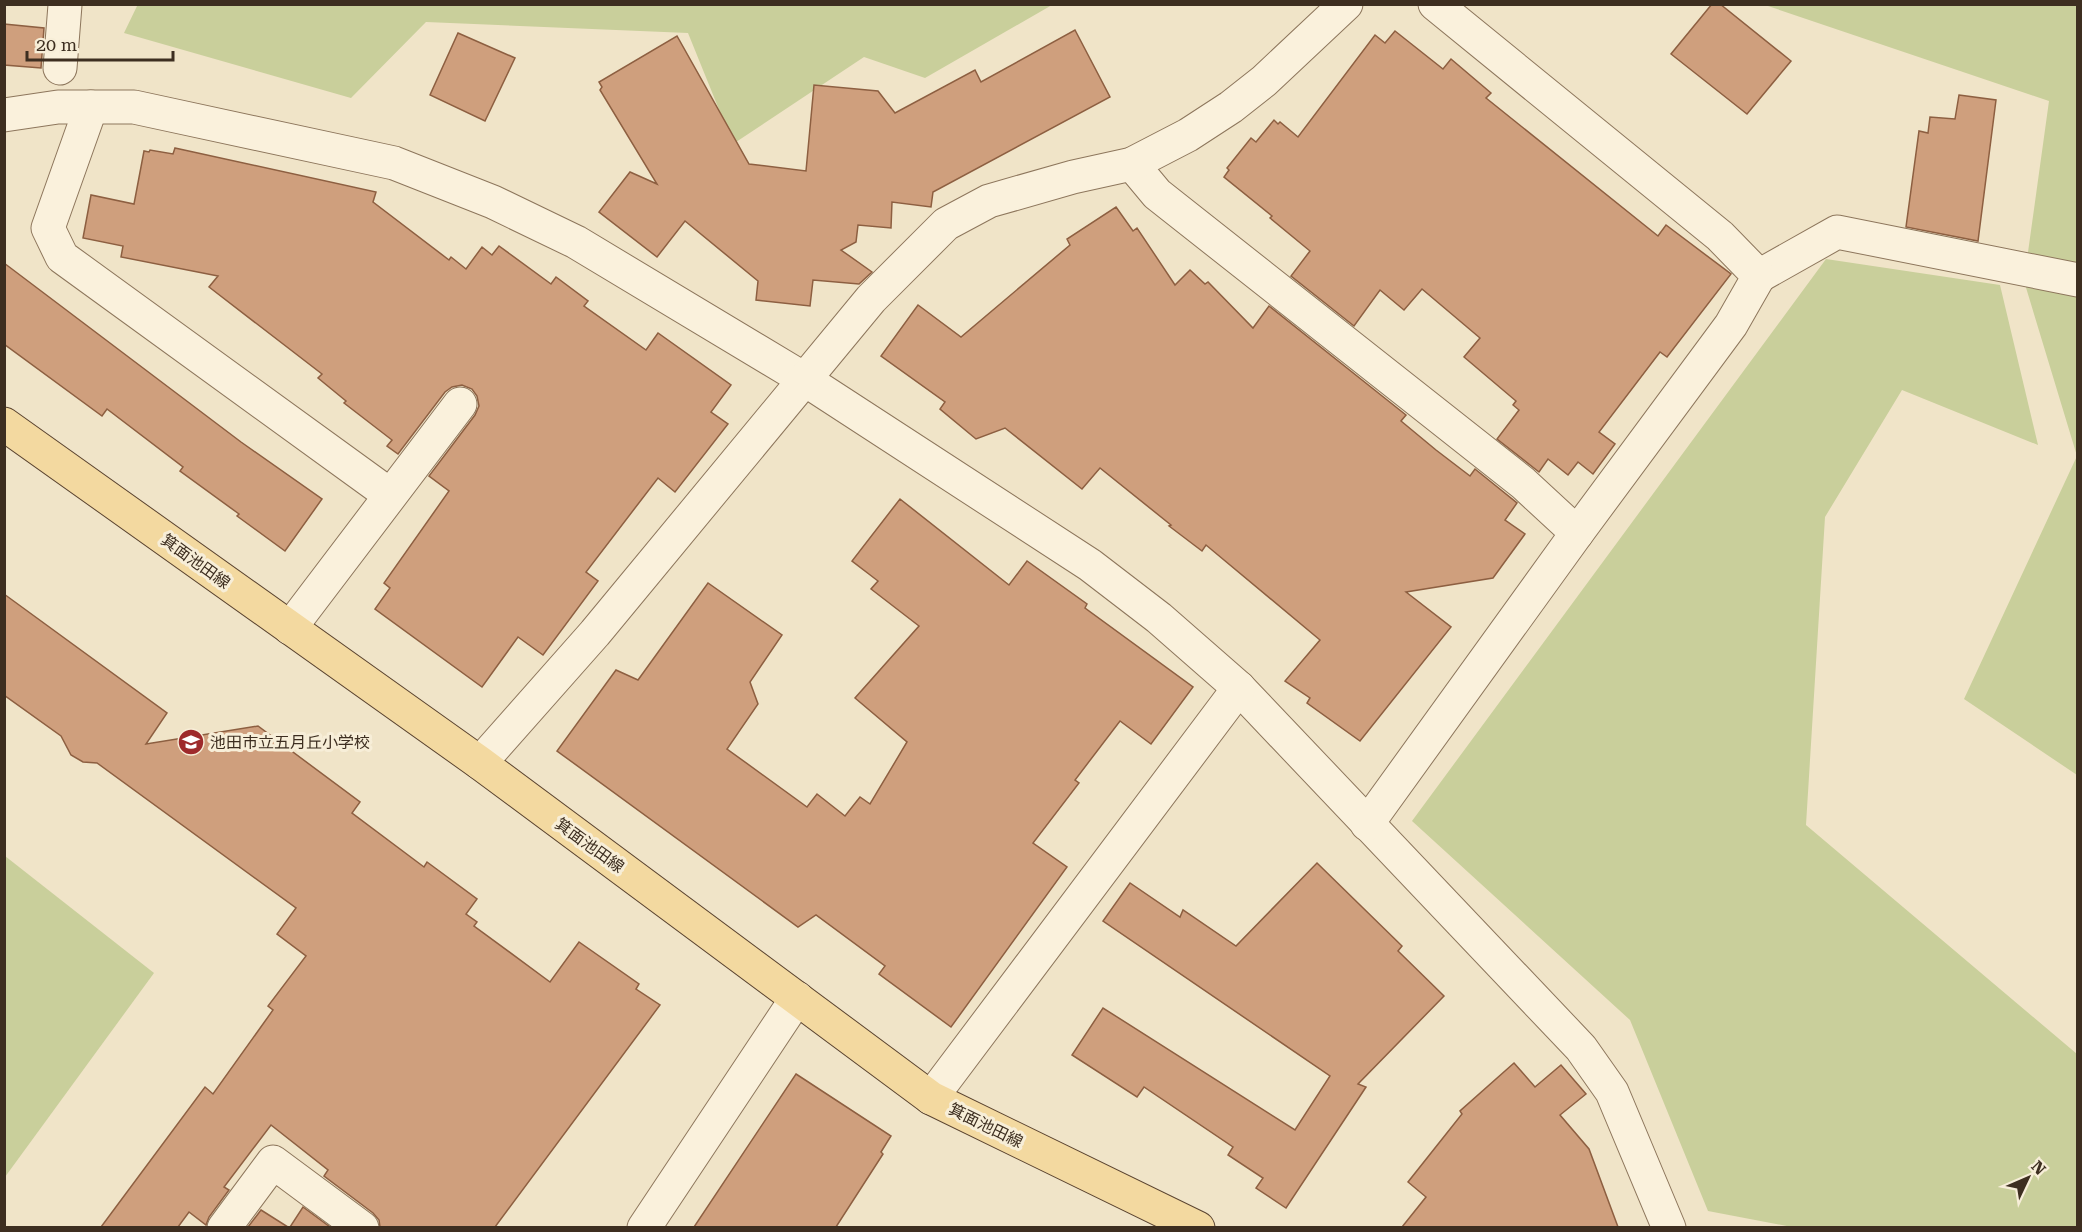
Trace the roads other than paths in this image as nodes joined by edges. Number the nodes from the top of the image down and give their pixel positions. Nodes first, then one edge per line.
1 (1346, 4) edge
2 (1435, 4) edge
3 (64, 5) edge
4 (60, 68) dead end
5 (91, 107) junction
6 (4, 115) edge
7 (1132, 164) junction
8 (1760, 276) junction
9 (2078, 280) edge
10 (804, 379) junction
11 (460, 404) dead end
12 (4, 424) edge
13 (390, 495) junction
14 (1577, 534) junction
15 (290, 628) junction
16 (1239, 688) junction
17 (480, 763) junction
18 (1367, 824) junction
19 (798, 998) junction
20 (931, 1098) junction
21 (224, 1227) edge
22 (362, 1227) edge
23 (644, 1227) edge
24 (1198, 1227) edge
25 (1669, 1227) edge

1 - 7 street
2 - 8 street
3 - 4 street
5 - 6 street
5 - 10 street
5 - 13 street
7 - 10 street
7 - 14 street
8 - 9 street
8 - 14 street
10 - 16 street
10 - 17 street
11 - 13 street
12 - 15 main road, 箕面池田線
13 - 15 street
14 - 18 street
15 - 17 main road, 箕面池田線
16 - 18 street
16 - 20 street
17 - 19 main road, 箕面池田線
18 - 25 street
19 - 20 main road, 箕面池田線
19 - 23 street
20 - 24 main road, 箕面池田線
21 - 22 street

